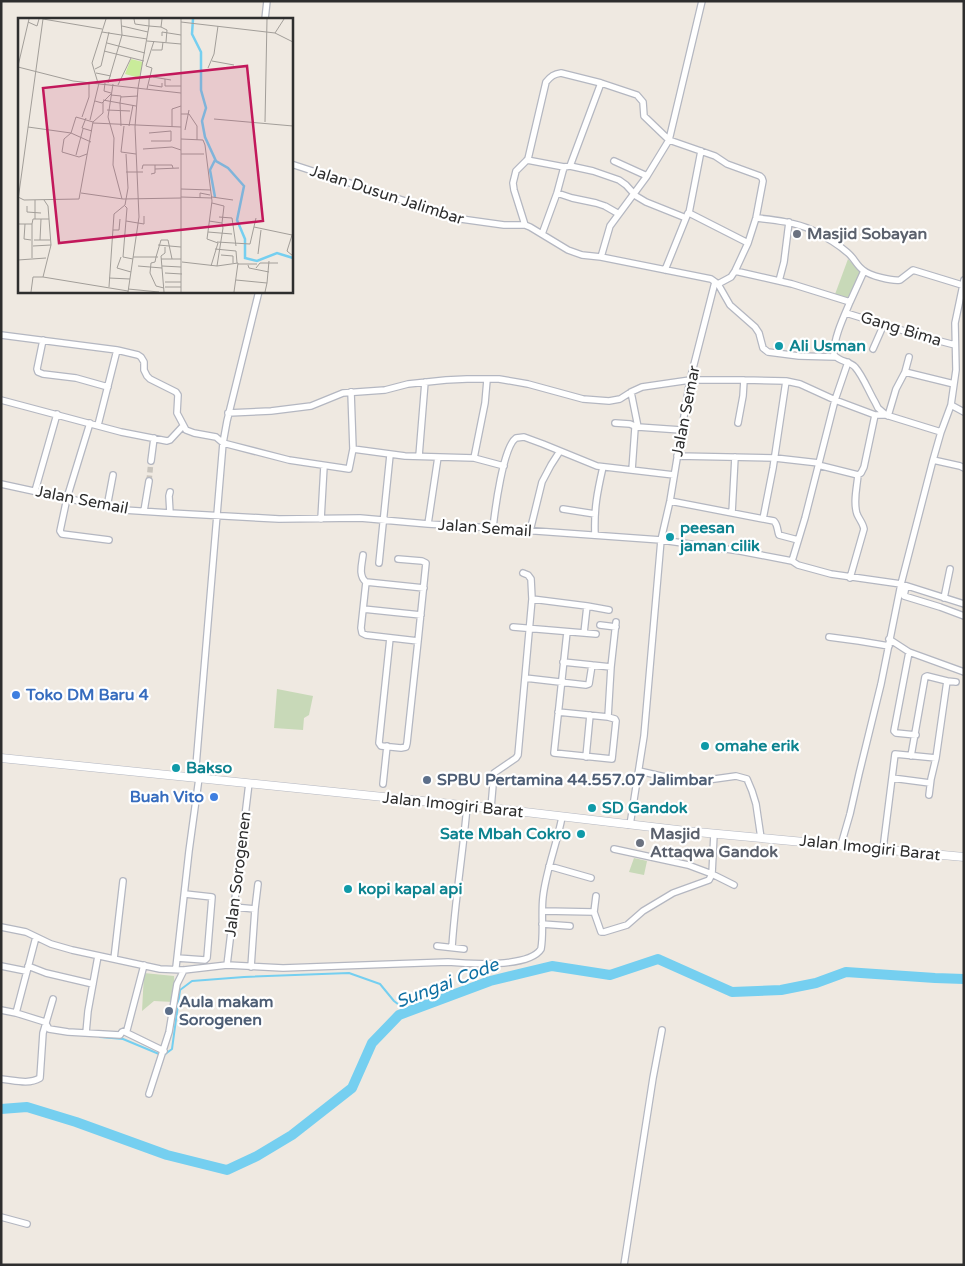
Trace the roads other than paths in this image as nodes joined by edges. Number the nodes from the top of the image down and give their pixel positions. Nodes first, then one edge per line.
1 (267, 1) edge
2 (702, 1) edge
3 (265, 18) edge
4 (601, 83) junction
5 (669, 140) junction
6 (701, 151) junction
7 (527, 160) junction
8 (614, 161) dead end
9 (292, 165) edge
10 (567, 167) junction
11 (647, 176) junction
12 (557, 193) junction
13 (634, 193) junction
14 (619, 214) junction
15 (687, 216) junction
16 (756, 218) junction
17 (789, 222) junction
18 (525, 225) junction
19 (542, 234) junction
20 (748, 243) junction
21 (601, 257) junction
22 (665, 270) junction
23 (735, 270) junction
24 (864, 271) junction
25 (779, 281) junction
26 (963, 282) edge
27 (717, 283) junction
28 (259, 292) edge
29 (850, 302) junction
30 (846, 312) junction
31 (884, 324) junction
32 (1, 335) edge
33 (43, 340) junction
34 (964, 340) edge
35 (955, 342) junction
36 (873, 349) dead end
37 (117, 350) junction
38 (836, 357) junction
39 (909, 357) dead end
40 (848, 362) junction
41 (904, 372) junction
42 (487, 380) junction
43 (690, 380) junction
44 (744, 380) junction
45 (786, 381) junction
46 (425, 382) junction
47 (954, 384) junction
48 (108, 387) junction
49 (351, 392) junction
50 (631, 392) junction
51 (1, 400) edge
52 (835, 400) junction
53 (951, 405) junction
54 (964, 412) edge
55 (228, 413) junction
56 (58, 414) junction
57 (882, 415) junction
58 (615, 422) dead end
59 (90, 423) junction
60 (738, 423) dead end
61 (98, 425) junction
62 (183, 426) junction
63 (637, 427) junction
64 (681, 430) junction
65 (941, 432) junction
66 (154, 438) junction
67 (223, 443) junction
68 (353, 449) junction
69 (560, 451) junction
70 (390, 455) junction
71 (419, 456) junction
72 (677, 456) junction
73 (438, 457) junction
74 (734, 457) junction
75 (474, 458) junction
76 (775, 458) junction
77 (933, 460) junction
78 (151, 461) tunnel mouth
79 (818, 464) junction
80 (324, 466) junction
81 (504, 466) junction
82 (603, 467) junction
83 (964, 468) edge
84 (632, 470) junction
85 (674, 474) junction
86 (114, 475) dead end
87 (858, 475) junction
88 (149, 481) tunnel mouth
89 (1, 484) edge
90 (35, 491) junction
91 (170, 492) dead end
92 (67, 498) junction
93 (670, 501) junction
94 (107, 507) junction
95 (563, 509) dead end
96 (144, 511) junction
97 (732, 513) junction
98 (170, 514) junction
99 (594, 514) junction
100 (217, 516) junction
101 (321, 519) junction
102 (763, 519) junction
103 (383, 520) junction
104 (428, 524) junction
105 (493, 528) junction
106 (530, 531) junction
107 (595, 535) junction
108 (109, 540) dead end
109 (661, 540) junction
110 (798, 540) junction
111 (363, 555) dead end
112 (398, 559) dead end
113 (792, 561) junction
114 (379, 563) dead end
115 (950, 569) dead end
116 (523, 573) dead end
117 (850, 578) junction
118 (366, 582) junction
119 (903, 585) junction
120 (424, 588) junction
121 (937, 595) junction
122 (944, 598) junction
123 (532, 599) junction
124 (964, 604) edge
125 (934, 605) junction
126 (586, 606) junction
127 (363, 609) junction
128 (609, 610) dead end
129 (421, 615) junction
130 (964, 616) edge
131 (600, 625) dead end
132 (513, 627) dead end
133 (530, 628) junction
134 (567, 632) junction
135 (584, 632) junction
136 (596, 634) dead end
137 (390, 638) junction
138 (829, 638) dead end
139 (418, 641) junction
140 (889, 642) junction
141 (910, 652) junction
142 (564, 662) junction
143 (592, 665) junction
144 (611, 667) junction
145 (964, 672) edge
146 (525, 678) junction
147 (947, 681) junction
148 (561, 682) junction
149 (956, 682) dead end
150 (558, 712) junction
151 (590, 715) junction
152 (608, 717) junction
153 (916, 735) junction
154 (387, 746) junction
155 (911, 756) junction
156 (586, 757) junction
157 (1, 758) edge
158 (936, 758) junction
159 (639, 771) junction
160 (197, 778) junction
161 (892, 778) junction
162 (249, 783) junction
163 (930, 783) junction
164 (929, 795) dead end
165 (382, 797) junction
166 (467, 806) junction
167 (491, 808) junction
168 (562, 817) junction
169 (630, 825) junction
170 (714, 834) junction
171 (760, 838) junction
172 (841, 845) junction
173 (614, 849) dead end
174 (883, 849) junction
175 (964, 857) edge
176 (549, 866) junction
177 (712, 874) junction
178 (591, 878) dead end
179 (123, 881) dead end
180 (258, 884) dead end
181 (734, 885) dead end
182 (185, 894) junction
183 (596, 896) dead end
184 (234, 907) junction
185 (255, 908) junction
186 (543, 911) junction
187 (594, 912) junction
188 (542, 924) junction
189 (570, 926) dead end
190 (1, 928) edge
191 (36, 937) junction
192 (437, 946) dead end
193 (452, 947) junction
194 (464, 949) dead end
195 (98, 956) junction
196 (177, 958) junction
197 (114, 959) junction
198 (144, 965) junction
199 (227, 965) junction
200 (1, 966) edge
201 (176, 967) dead end
202 (251, 967) junction
203 (27, 969) junction
204 (184, 970) junction
205 (93, 984) junction
206 (53, 999) dead end
207 (1, 1010) edge
208 (16, 1013) junction
209 (46, 1025) junction
210 (662, 1030) dead end
211 (125, 1032) junction
212 (86, 1033) junction
213 (163, 1053) junction
214 (1, 1078) edge
215 (149, 1094) dead end
216 (1, 1217) edge
217 (27, 1224) dead end
218 (624, 1265) edge

1 - 3 street
2 - 5 street
4 - 5 street
4 - 7 street
4 - 10 street
5 - 6 street
5 - 11 street
6 - 15 street
6 - 16 street
7 - 10 street
7 - 18 street
8 - 11 street
9 - 18 street, Jalan Dusun Jalimbar
10 - 12 street
10 - 13 street
11 - 13 street
12 - 14 street
12 - 19 street
13 - 14 street
13 - 15 street
14 - 21 street
15 - 20 street
15 - 22 street
16 - 17 street
16 - 20 street
17 - 24 street
17 - 25 street
18 - 19 street, Jalan Dusun Jalimbar
19 - 21 street, Jalan Dusun Jalimbar
20 - 23 street
21 - 22 street, Jalan Dusun Jalimbar
22 - 27 street, Jalan Dusun Jalimbar
23 - 25 street
23 - 27 street
24 - 26 street
24 - 29 street
25 - 29 street
26 - 35 street
27 - 38 street
27 - 43 street, Jalan Semar
28 - 55 street
29 - 30 street
30 - 31 street, Gang Bima
30 - 38 street
31 - 35 street, Gang Bima
31 - 36 street
32 - 33 street
33 - 37 street
33 - 48 street
34 - 35 street, Gang Bima
35 - 47 street
37 - 48 street
37 - 62 street
38 - 40 street
39 - 41 street
40 - 52 street
40 - 57 street
41 - 47 street
41 - 57 street
42 - 46 street
42 - 50 street
42 - 75 street
43 - 44 street
43 - 50 street
43 - 64 street, Jalan Semar
44 - 45 street
44 - 60 street
45 - 52 street
45 - 76 street
46 - 49 street
46 - 71 street
47 - 53 street
48 - 61 street
49 - 55 street
49 - 68 street
50 - 63 street
51 - 56 street
52 - 57 street
52 - 79 street
53 - 54 street
53 - 65 street
55 - 67 street
56 - 59 street
56 - 90 street
57 - 65 street
57 - 87 street
58 - 63 street
59 - 61 street
59 - 92 street
61 - 66 street
62 - 66 street
62 - 67 street
63 - 64 street
63 - 84 street
64 - 72 street, Jalan Semar
65 - 77 street
66 - 78 street
67 - 80 street
67 - 100 street
68 - 70 street
68 - 80 street
69 - 81 street
69 - 82 street
69 - 106 street
70 - 71 street
70 - 103 street
71 - 73 street
72 - 74 street
72 - 85 street, Jalan Semar
73 - 75 street
73 - 104 street
74 - 76 street
74 - 97 street
75 - 81 street
76 - 79 street
76 - 102 street
77 - 83 street
77 - 119 street
79 - 87 street
79 - 110 street
80 - 101 street
81 - 105 street
82 - 84 street
82 - 99 street
84 - 85 street
85 - 93 street, Jalan Semar
86 - 94 street
87 - 117 street
88 - 96 street
89 - 90 street, Jalan Semail
90 - 92 street, Jalan Semail
91 - 98 street
92 - 94 street, Jalan Semail
92 - 108 street
93 - 97 street
93 - 109 street, Jalan Semar
94 - 96 street, Jalan Semail
95 - 99 street
96 - 98 street, Jalan Semail
97 - 102 street
98 - 100 street, Jalan Semail
99 - 107 street
100 - 101 street, Jalan Semail
100 - 160 street
101 - 103 street, Jalan Semail
102 - 110 street
103 - 104 street, Jalan Semail
103 - 114 street
104 - 105 street, Jalan Semail
105 - 106 street, Jalan Semail
106 - 107 street, Jalan Semail
107 - 109 street, Jalan Semail
109 - 113 street, Jalan Semail
109 - 159 street, Jalan Semar
110 - 113 street
111 - 118 street
112 - 120 street
113 - 117 street, Jalan Semail
115 - 122 street
116 - 123 street
117 - 119 street, Jalan Semail
118 - 120 street
118 - 127 street
119 - 121 street, Jalan Semail
119 - 125 street
119 - 140 street
120 - 129 street
121 - 122 street, Jalan Semail
121 - 125 street
122 - 124 street, Jalan Semail
123 - 126 street
123 - 133 street
125 - 130 street
126 - 128 street
126 - 135 street
127 - 129 street
127 - 137 street
129 - 139 street
131 - 144 street
132 - 133 street
133 - 134 street
133 - 146 street
134 - 135 street
134 - 142 street
135 - 136 street
137 - 139 street
137 - 154 street
138 - 140 street
139 - 154 street
140 - 141 street
140 - 172 street
141 - 145 street
141 - 153 street
142 - 143 street
142 - 148 street
143 - 144 street
143 - 148 street
144 - 152 street
146 - 148 street
146 - 167 street
147 - 149 street
147 - 153 street
147 - 158 street
148 - 150 street
150 - 151 street
150 - 156 street
151 - 152 street
151 - 156 street
152 - 156 street
153 - 155 street
154 - 165 street
155 - 158 street
155 - 161 street
157 - 160 main road, Jalan Imogiri Barat
158 - 163 street
159 - 169 street, Jalan Semar
159 - 171 street
160 - 162 main road, Jalan Imogiri Barat
160 - 182 street
161 - 163 street
161 - 174 street
162 - 165 main road, Jalan Imogiri Barat
162 - 184 street, Jalan Sorogenen
163 - 164 street
165 - 166 main road, Jalan Imogiri Barat
166 - 167 main road, Jalan Imogiri Barat
166 - 193 street
167 - 168 main road, Jalan Imogiri Barat
168 - 169 main road, Jalan Imogiri Barat
168 - 176 street
169 - 170 main road, Jalan Imogiri Barat
170 - 171 main road, Jalan Imogiri Barat
170 - 177 street
171 - 172 main road, Jalan Imogiri Barat
172 - 174 main road, Jalan Imogiri Barat
173 - 177 street
174 - 175 main road, Jalan Imogiri Barat
176 - 178 street
176 - 186 street
177 - 181 street
177 - 187 street
179 - 197 street
180 - 185 street
182 - 196 street
182 - 196 street
183 - 187 street
184 - 185 street
184 - 199 street, Jalan Sorogenen
185 - 202 street
186 - 187 street
186 - 188 street
188 - 189 street
188 - 202 street
190 - 191 street
191 - 195 street
191 - 203 street
192 - 193 street
193 - 194 street
195 - 197 street
195 - 205 street
196 - 201 street
197 - 198 street
198 - 204 street
198 - 211 street
199 - 202 street
199 - 204 street
200 - 203 street
203 - 205 street
203 - 208 street
204 - 213 street
205 - 212 street
206 - 209 street
207 - 208 street
208 - 209 street
209 - 212 street
209 - 214 street
210 - 218 street
211 - 212 street
211 - 213 street
213 - 215 street
216 - 217 street

